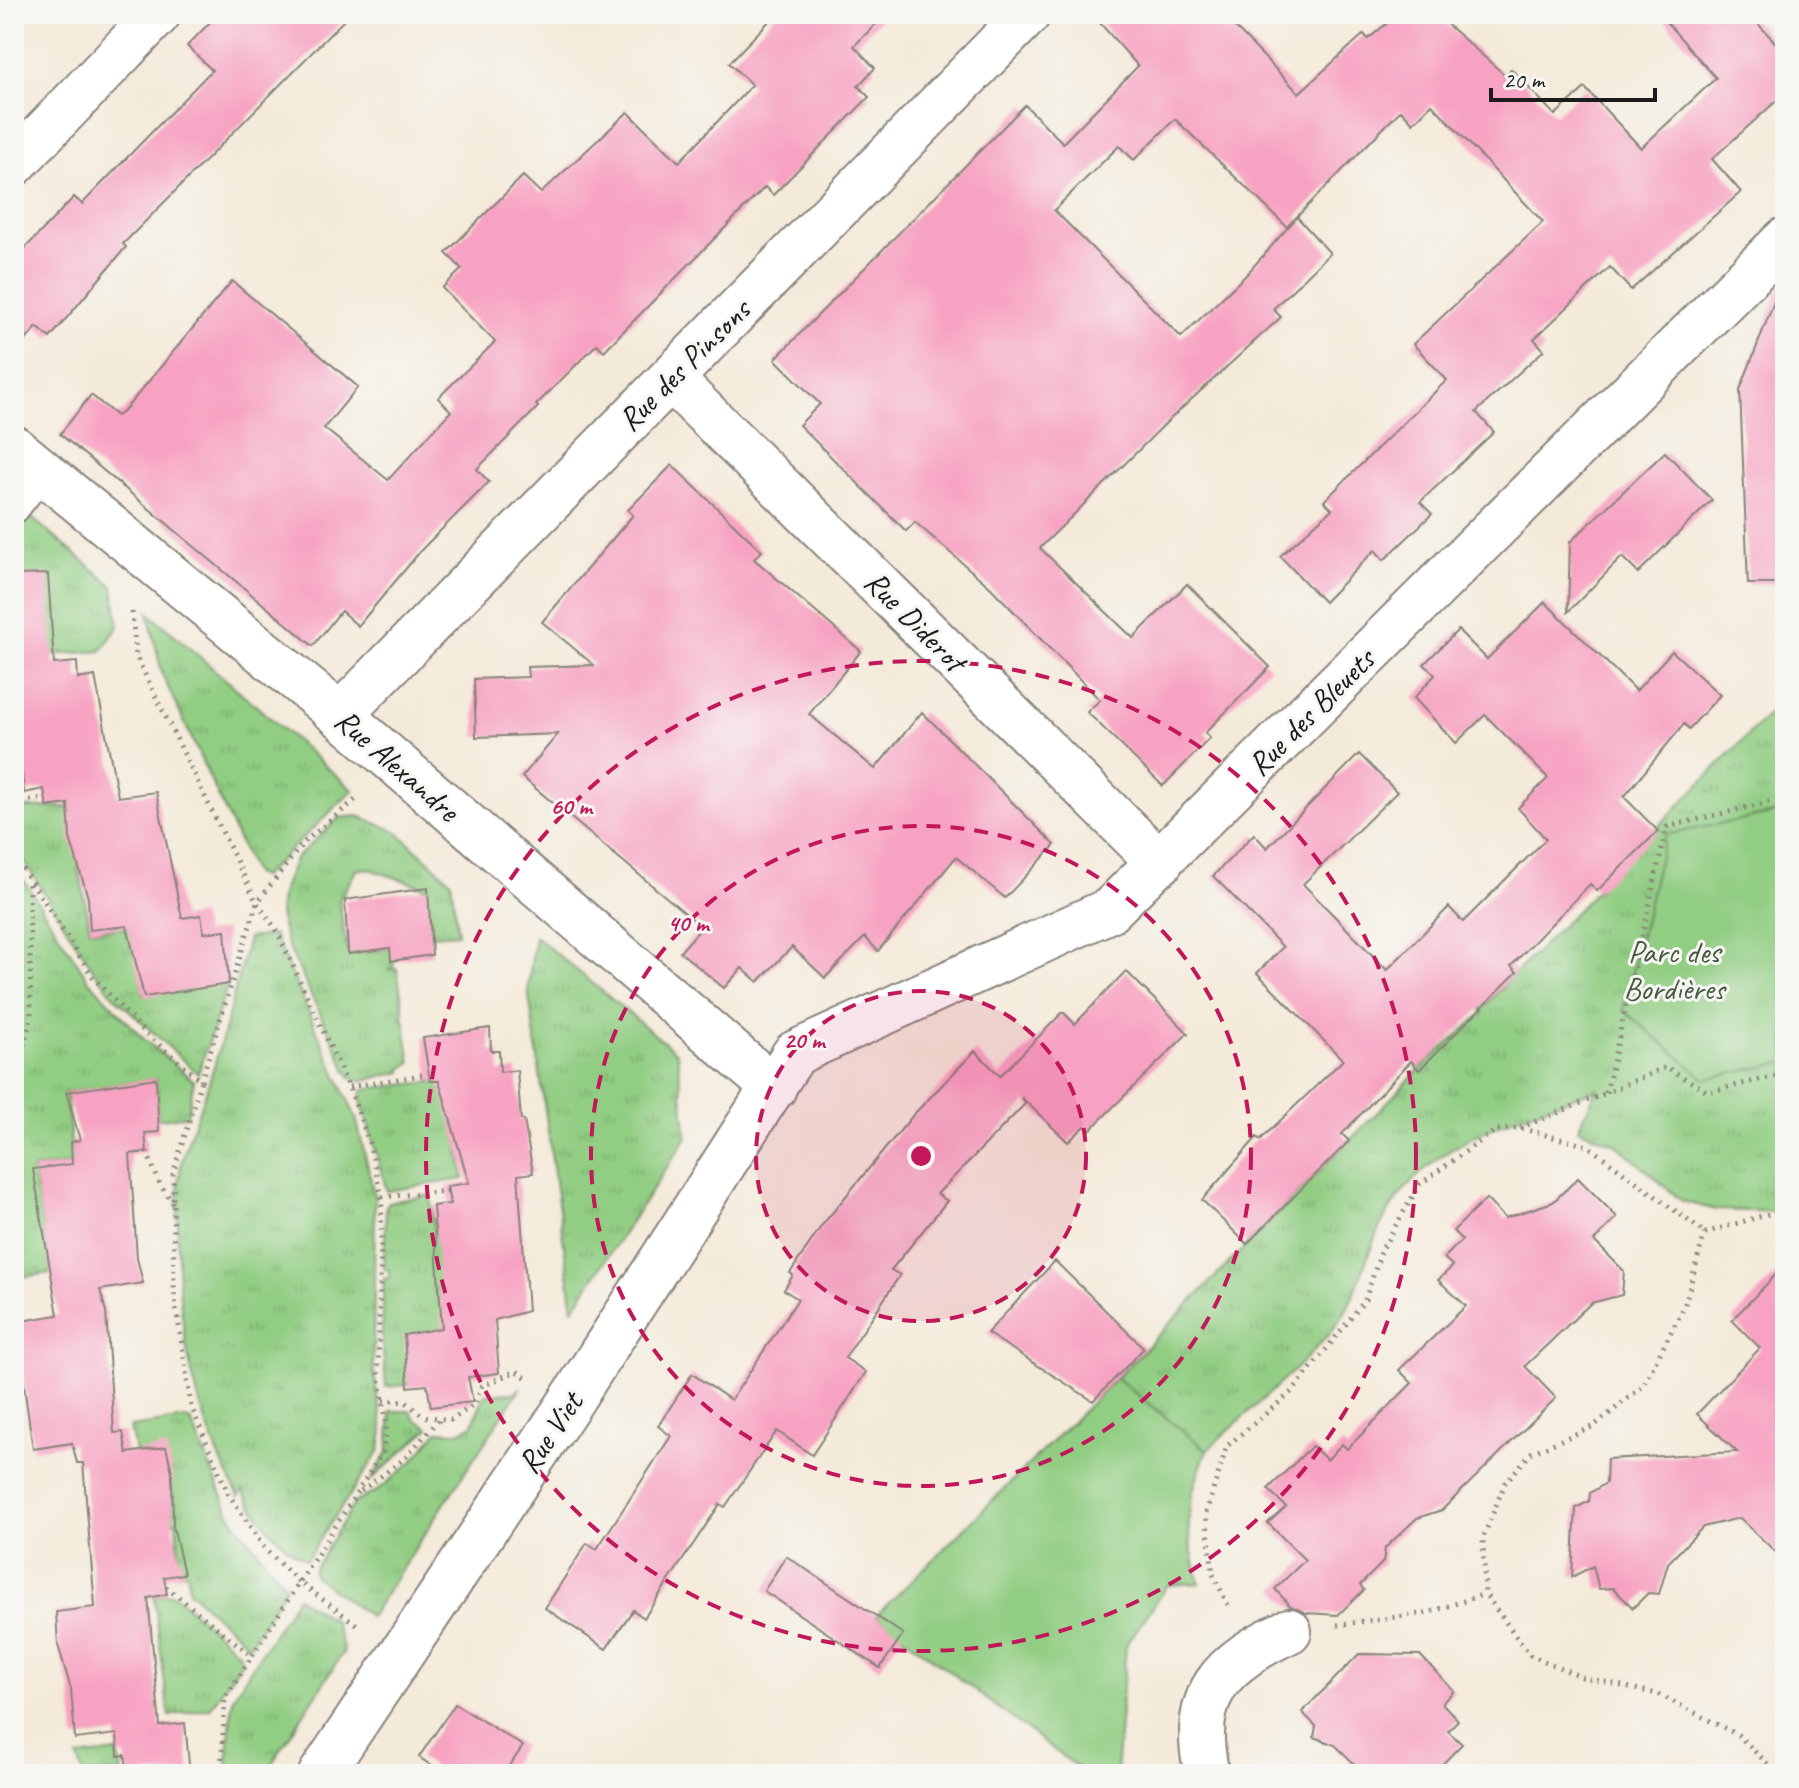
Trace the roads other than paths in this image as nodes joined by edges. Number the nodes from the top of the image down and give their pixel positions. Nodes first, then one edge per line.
1 (158, 14) edge
2 (1028, 14) edge
3 (14, 164) edge
4 (1785, 240) edge
5 (671, 379) junction
6 (28, 460) edge
7 (14, 508) edge
8 (340, 715) junction
9 (1160, 863) junction
10 (774, 1088) junction
11 (1289, 1631) road end
12 (321, 1774) edge
13 (1207, 1774) edge

1 - 3 street
2 - 5 street, Rue des Pinsons
4 - 9 street, Rue des Bleuets
5 - 8 street, Rue des Pinsons
5 - 9 street, Rue Diderot
6 - 7 lane
6 - 8 street, Rue Alexandre
8 - 10 street, Rue Alexandre
9 - 10 street, Rue des Bleuets
10 - 12 street, Rue Viet
11 - 13 street

